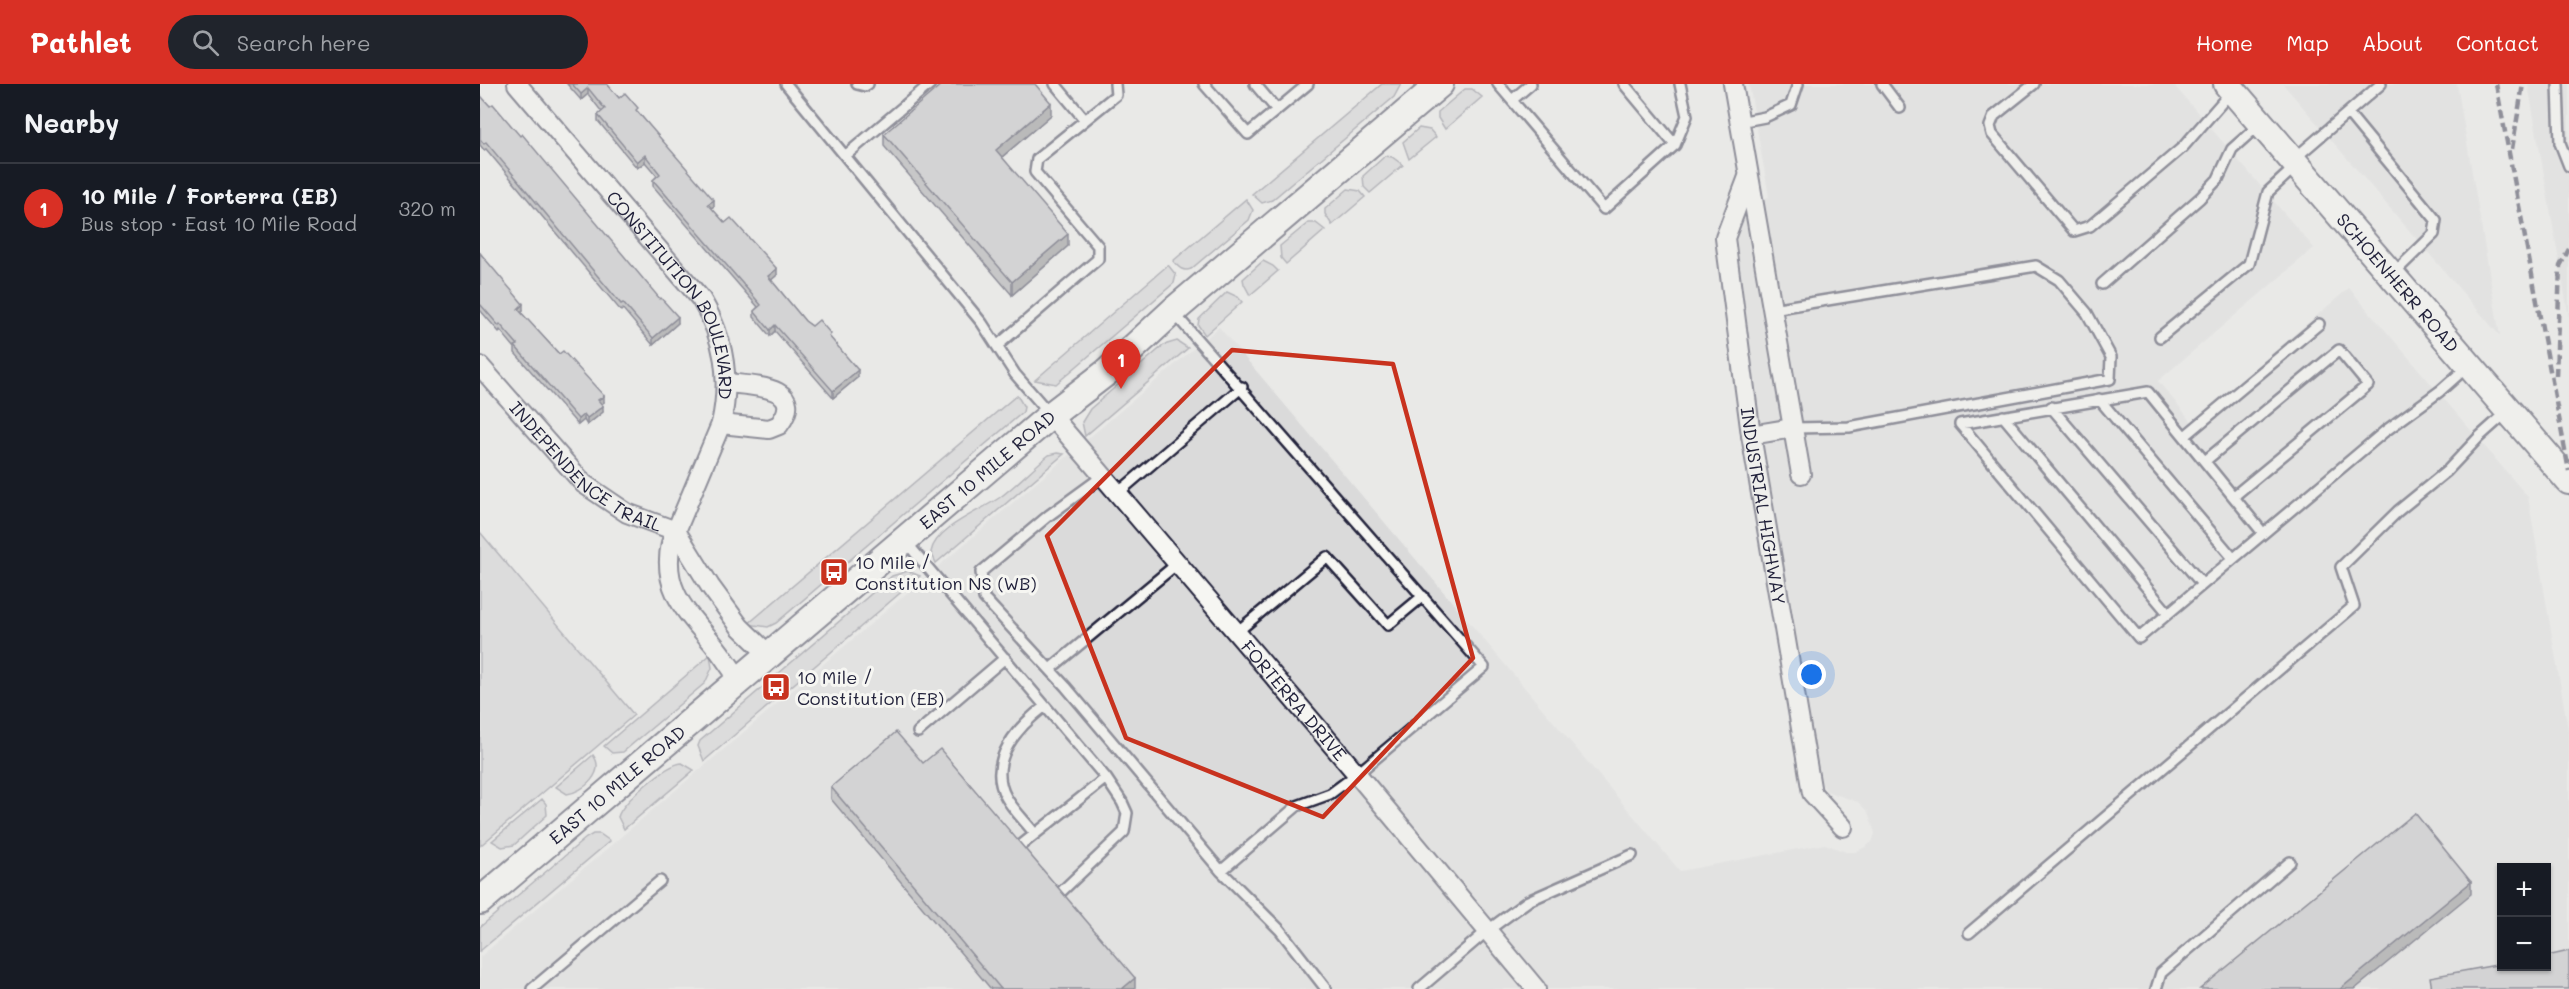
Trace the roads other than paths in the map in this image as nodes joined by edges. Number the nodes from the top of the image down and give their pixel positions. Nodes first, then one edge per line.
1 (517, 84) edge
2 (786, 84) edge
3 (857, 84) edge
4 (868, 84) edge
5 (930, 84) edge
6 (1055, 84) edge
7 (1115, 84) edge
8 (1204, 84) edge
9 (1255, 84) edge
10 (1308, 84) edge
11 (1498, 84) edge
12 (1531, 84) edge
13 (1624, 84) edge
14 (1680, 84) edge
15 (1733, 84) edge
16 (1798, 84) edge
17 (1882, 84) edge
18 (2034, 84) edge
19 (2381, 84) edge
20 (2558, 84) edge
21 (1432, 86) edge
22 (2230, 87) edge
23 (1512, 100) junction
24 (1900, 108) dead end
25 (1277, 110) junction
26 (2348, 113) junction
27 (1085, 120) junction
28 (1739, 122) junction
29 (2261, 124) junction
30 (2569, 135) edge
31 (2560, 143) junction
32 (1676, 145) junction
33 (844, 156) junction
34 (2295, 162) junction
35 (2569, 166) edge
36 (1748, 177) junction
37 (2391, 275) junction
38 (2102, 284) dead end
39 (1772, 309) junction
40 (1173, 311) junction
41 (2319, 324) dead end
42 (2160, 337) dead end
43 (997, 346) junction
44 (480, 366) edge
45 (2469, 366) junction
46 (727, 383) junction
47 (1242, 387) junction
48 (2099, 399) junction
49 (2051, 407) junction
50 (2509, 411) junction
51 (1051, 415) junction
52 (2003, 416) junction
53 (720, 424) junction
54 (1793, 428) junction
55 (1751, 435) junction
56 (2184, 436) junction
57 (2205, 461) junction
58 (1801, 474) dead end
59 (1103, 476) junction
60 (2569, 481) edge
61 (1118, 493) junction
62 (2234, 496) junction
63 (676, 531) junction
64 (2263, 533) junction
65 (905, 540) junction
66 (2233, 558) junction
67 (1178, 563) junction
68 (2202, 584) junction
69 (1423, 596) junction
70 (2168, 613) junction
71 (1237, 632) junction
72 (769, 654) junction
73 (1005, 658) junction
74 (1050, 669) junction
75 (740, 680) junction
76 (1045, 706) junction
77 (918, 732) dead end
78 (1357, 774) junction
79 (1106, 778) junction
80 (1843, 827) dead end
81 (1035, 834) junction
82 (1020, 846) edge
83 (1632, 855) dead end
84 (2290, 862) dead end
85 (1221, 871) junction
86 (660, 881) dead end
87 (1062, 891) edge
88 (480, 901) edge
89 (1487, 931) junction
90 (1969, 933) dead end
91 (532, 989) edge
92 (1326, 989) edge
93 (1419, 989) edge
94 (1536, 989) edge
95 (2156, 989) edge

1 - 46 street, CONSTITUTION BOULEVARD
2 - 33 lane
3 - 4 lane
5 - 33 lane
6 - 27 lane
7 - 27 lane
8 - 25 lane
9 - 25 lane
10 - 25 lane
11 - 23 lane
12 - 23 lane
13 - 32 lane
14 - 32 lane
15 - 28 street, INDUSTRIAL HIGHWAY
16 - 28 lane
17 - 24 lane
18 - 22 lane
19 - 26 lane
20 - 31 lane
21 - 40 main road, EAST 10 MILE ROAD
22 - 29 main road, SCHOENHERR ROAD
23 - 32 lane
26 - 34 lane
26 - 37 lane
27 - 43 lane
28 - 36 street, INDUSTRIAL HIGHWAY
29 - 34 main road, SCHOENHERR ROAD
29 - 38 lane
30 - 31 lane
31 - 35 lane
33 - 43 lane
34 - 37 main road, SCHOENHERR ROAD
34 - 42 lane
36 - 39 street, INDUSTRIAL HIGHWAY
36 - 55 street, INDUSTRIAL HIGHWAY
37 - 45 main road, SCHOENHERR ROAD
39 - 54 street, INDUSTRIAL HIGHWAY
39 - 54 lane
40 - 47 lane
40 - 51 main road, EAST 10 MILE ROAD
41 - 56 lane
43 - 51 lane
44 - 63 street, INDEPENDENCE TRAIL
45 - 50 main road, SCHOENHERR ROAD
45 - 64 lane
46 - 53 street, CONSTITUTION BOULEVARD
46 - 53 street
47 - 61 lane
47 - 69 lane
48 - 49 lane
48 - 56 lane
48 - 66 lane
49 - 52 lane
49 - 68 lane
50 - 60 main road, SCHOENHERR ROAD
50 - 90 lane
51 - 59 street, FORTERRA DRIVE
51 - 65 main road, EAST 10 MILE ROAD
52 - 70 lane
52 - 70 lane
53 - 63 street, CONSTITUTION BOULEVARD
54 - 55 street
54 - 58 street, INDUSTRIAL HIGHWAY
55 - 80 street, INDUSTRIAL HIGHWAY
56 - 57 lane
57 - 62 lane
57 - 62 lane
59 - 61 street, FORTERRA DRIVE
59 - 74 lane
61 - 67 street, FORTERRA DRIVE
62 - 64 lane
63 - 72 street
63 - 75 street, CONSTITUTION BOULEVARD
64 - 66 lane
65 - 72 main road, EAST 10 MILE ROAD
65 - 73 lane
66 - 68 lane
67 - 71 street, FORTERRA DRIVE
67 - 74 lane
68 - 70 lane
69 - 71 lane
69 - 78 lane
71 - 78 street, FORTERRA DRIVE
72 - 75 main road, EAST 10 MILE ROAD
73 - 76 lane
73 - 77 lane
74 - 85 lane
75 - 88 main road, EAST 10 MILE ROAD
76 - 79 lane
76 - 81 lane
78 - 85 lane
78 - 89 street, FORTERRA DRIVE
79 - 81 lane
79 - 87 lane
81 - 82 lane
83 - 89 lane
84 - 95 lane
85 - 92 lane
86 - 91 lane
89 - 93 lane
89 - 94 street, FORTERRA DRIVE

